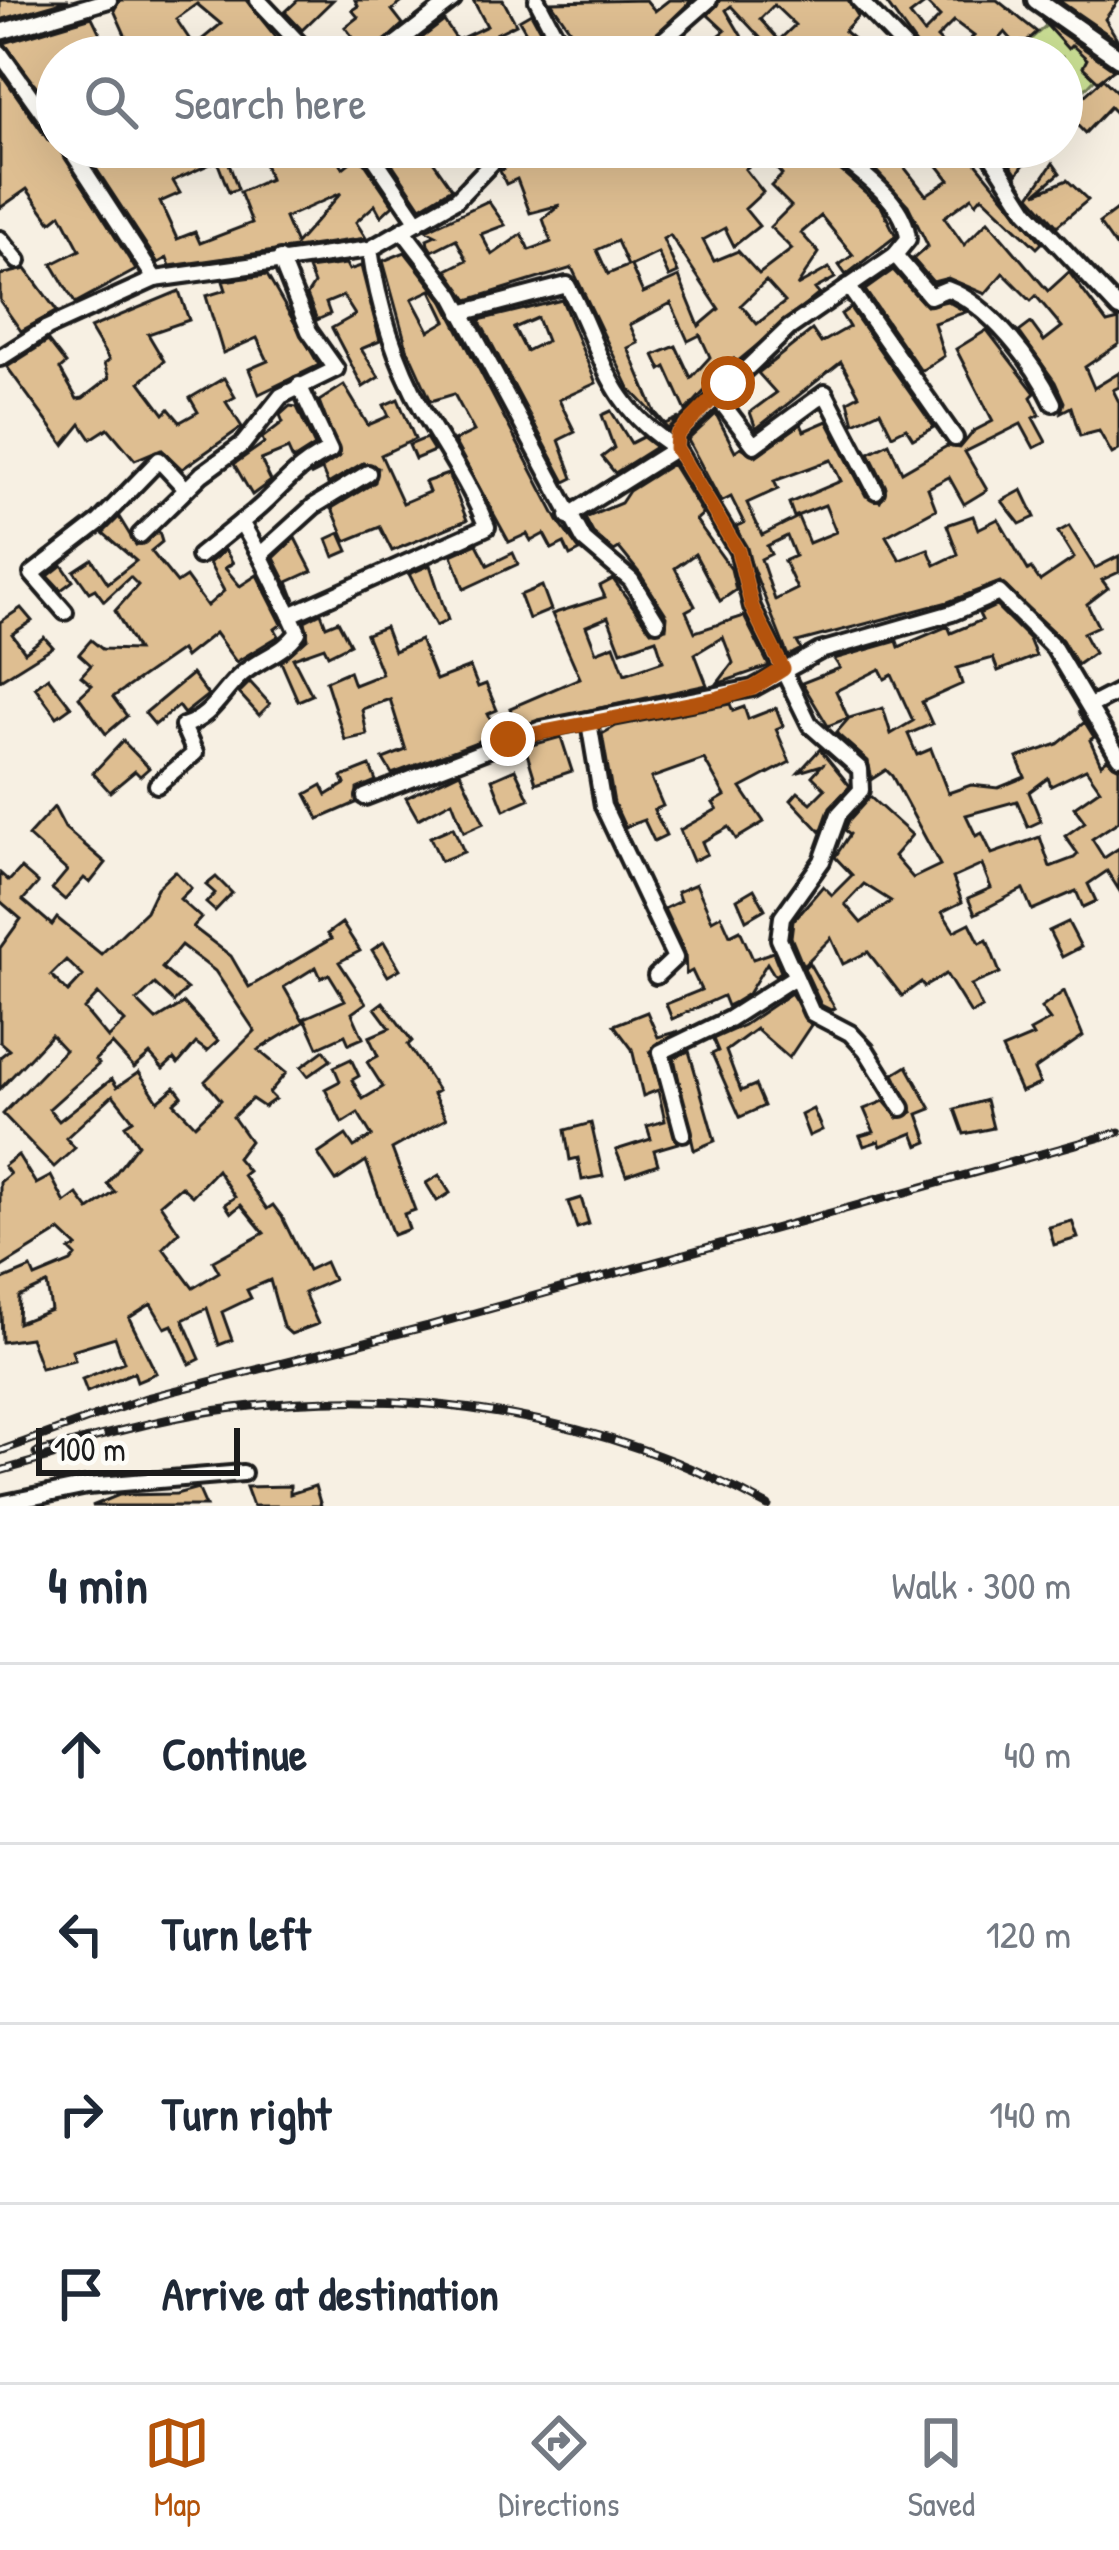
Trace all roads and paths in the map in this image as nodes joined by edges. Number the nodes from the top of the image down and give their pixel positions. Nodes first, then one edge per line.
1 (109, 0) edge
2 (258, 0) edge
3 (453, 0) edge
4 (537, 0) edge
5 (709, 0) edge
6 (859, 0) edge
7 (1036, 0) edge
8 (0, 32) edge
9 (292, 36) edge
10 (406, 36) edge
11 (557, 36) edge
12 (668, 36) edge
13 (894, 36) edge
14 (0, 53) edge
15 (1119, 58) edge
16 (36, 104) edge
17 (82, 168) edge
18 (382, 168) edge
19 (487, 168) edge
20 (854, 168) edge
21 (999, 168) edge
22 (418, 222) junction
23 (404, 232) junction
24 (0, 239) edge
25 (370, 249) junction
26 (895, 255) junction
27 (280, 259) junction
28 (18, 261) dead end
29 (155, 279) junction
30 (848, 286) junction
31 (1119, 309) edge
32 (461, 313) junction
33 (0, 358) edge
34 (298, 385) junction
35 (718, 398) junction
36 (1053, 403) dead end
37 (955, 438) dead end
38 (676, 448) junction
39 (368, 473) dead end
40 (186, 490) junction
41 (876, 491) dead end
42 (568, 515) junction
43 (241, 522) junction
44 (140, 535) dead end
45 (260, 555) junction
46 (199, 556) dead end
47 (65, 612) dead end
48 (290, 615) junction
49 (657, 622) dead end
50 (783, 669) junction
51 (1119, 691) edge
52 (1092, 705) junction
53 (589, 722) junction
54 (1119, 757) edge
55 (158, 785) dead end
56 (364, 796) dead end
57 (656, 976) dead end
58 (793, 978) junction
59 (902, 1108) dead end
60 (683, 1133) dead end
61 (243, 1473) dead end
62 (0, 1504) edge

1 - 8 street
2 - 9 street
3 - 10 street
4 - 11 street
5 - 12 street
6 - 13 street
7 - 15 street
14 - 16 street
17 - 29 street
18 - 22 street
19 - 22 street
20 - 26 street
21 - 31 street
22 - 23 street
23 - 25 street
23 - 32 street
24 - 28 street
25 - 27 street
25 - 48 street
26 - 30 street
26 - 36 street
27 - 29 street
27 - 34 street
29 - 33 street
30 - 35 street
30 - 37 street
32 - 38 street
32 - 42 street
34 - 40 street
34 - 43 street
35 - 38 street
35 - 41 street
38 - 42 street
38 - 50 street
39 - 45 street
40 - 44 street
40 - 47 street
42 - 49 street
43 - 45 street
43 - 46 street
45 - 48 street
48 - 55 street
50 - 52 street
50 - 53 street
50 - 58 street
51 - 52 street
52 - 54 street
53 - 56 street
53 - 57 street
58 - 59 street
58 - 60 street
61 - 62 street

